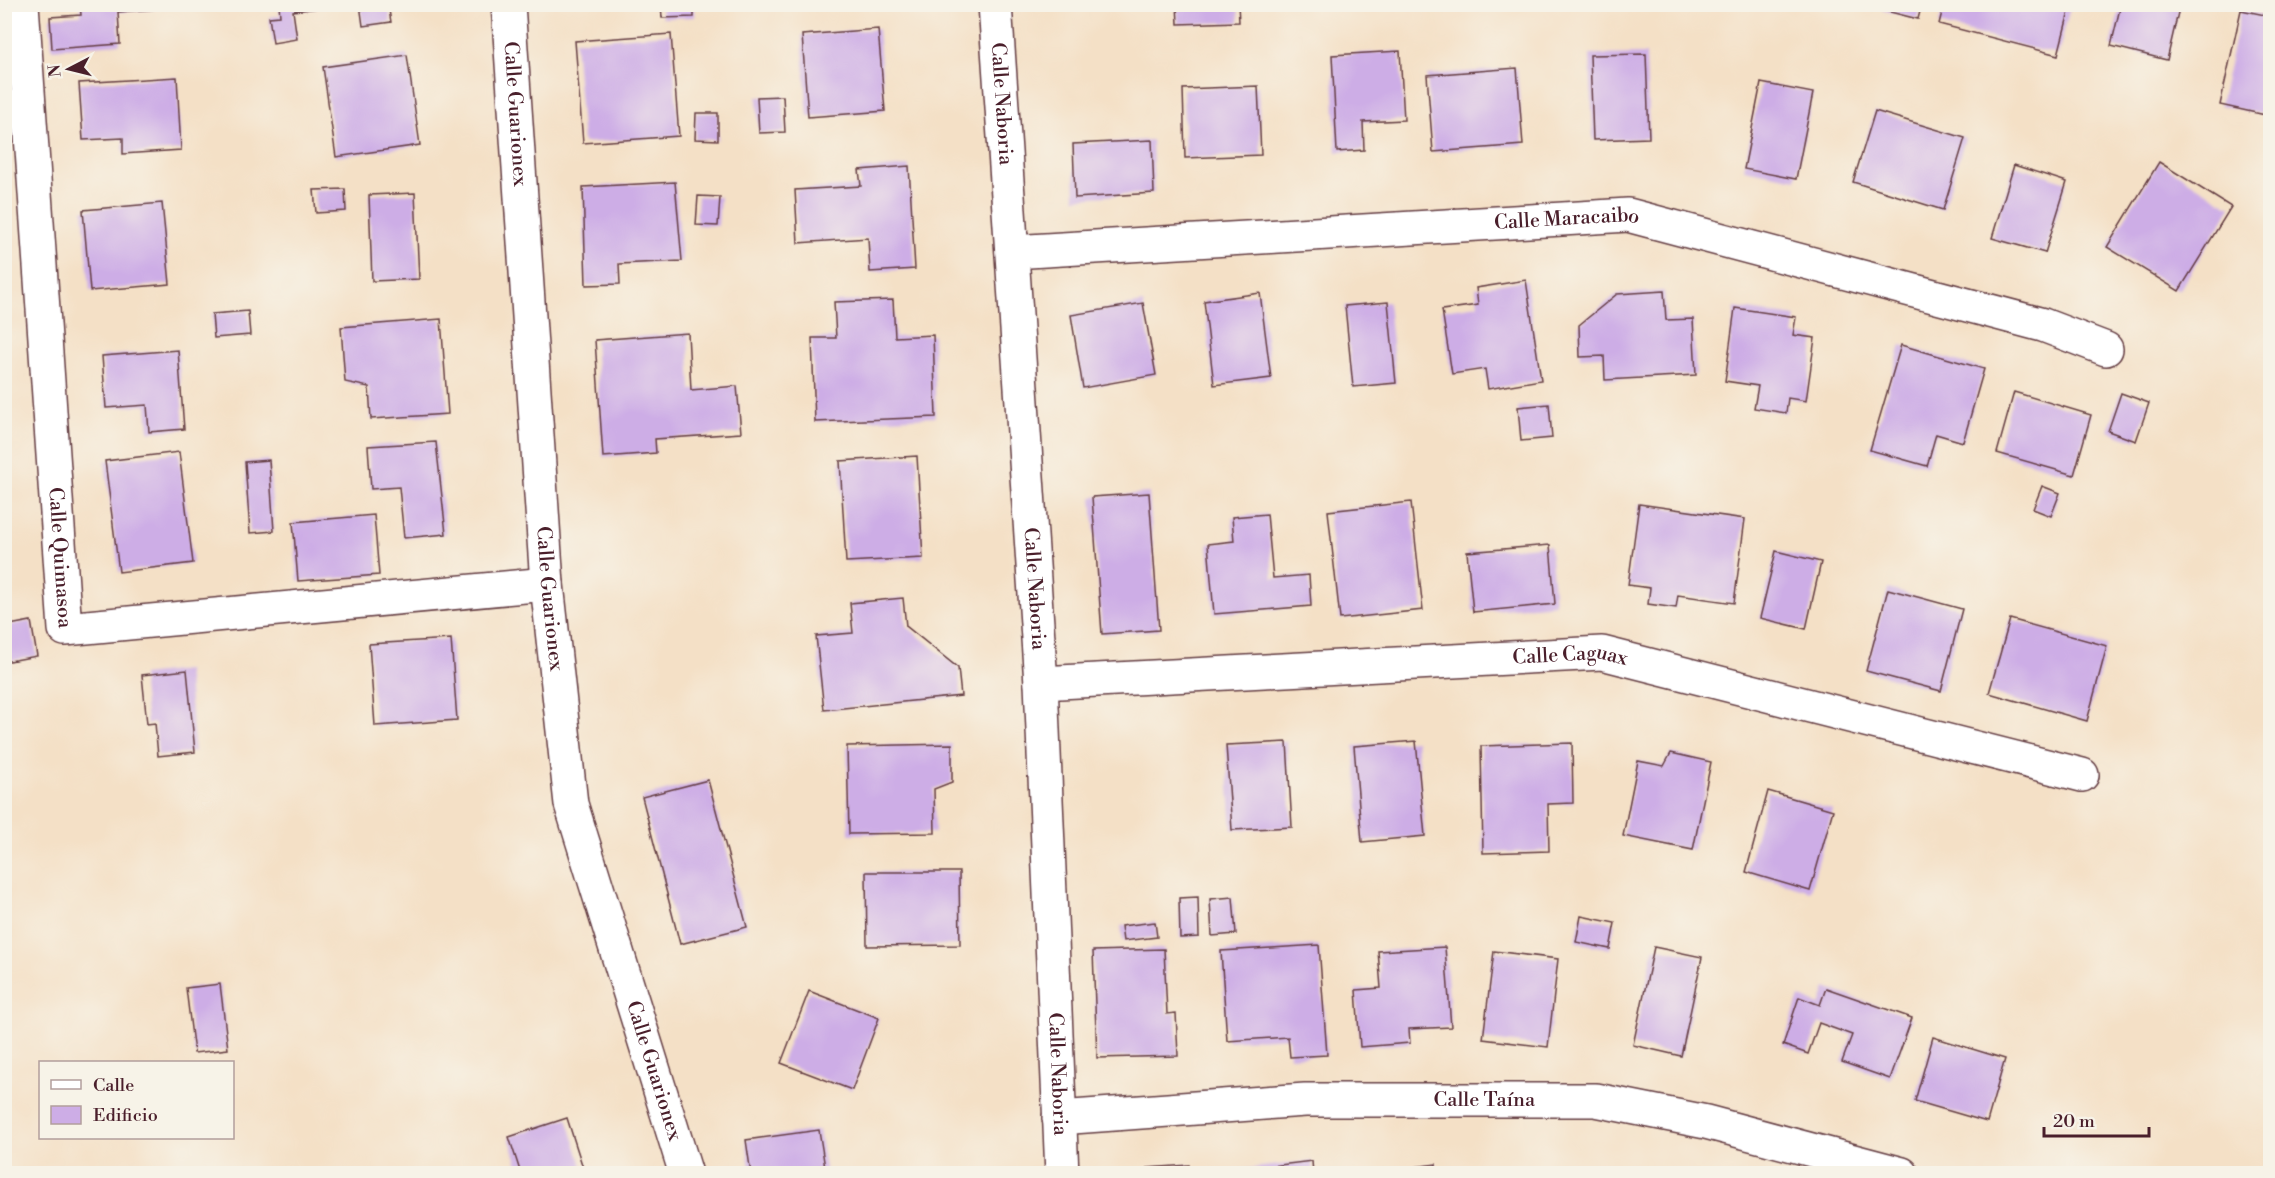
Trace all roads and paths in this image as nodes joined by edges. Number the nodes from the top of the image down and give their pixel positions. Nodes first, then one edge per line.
1 (22, 4) edge
2 (508, 4) edge
3 (995, 4) edge
4 (1012, 252) junction
5 (2106, 349) dead end
6 (547, 584) junction
7 (1041, 683) junction
8 (2082, 775) dead end
9 (1059, 1118) junction
10 (686, 1173) edge
11 (1062, 1173) edge
12 (1902, 1173) edge

1 - 6 street, Calle Quimasoa
2 - 6 street, Calle Guarionex
3 - 4 street, Calle Naboria
4 - 5 street, Calle Maracaibo
4 - 7 street, Calle Naboria
6 - 10 street, Calle Guarionex
7 - 8 street, Calle Caguax
7 - 9 street, Calle Naboria
9 - 11 street, Calle Naboria
9 - 12 street, Calle Taína

